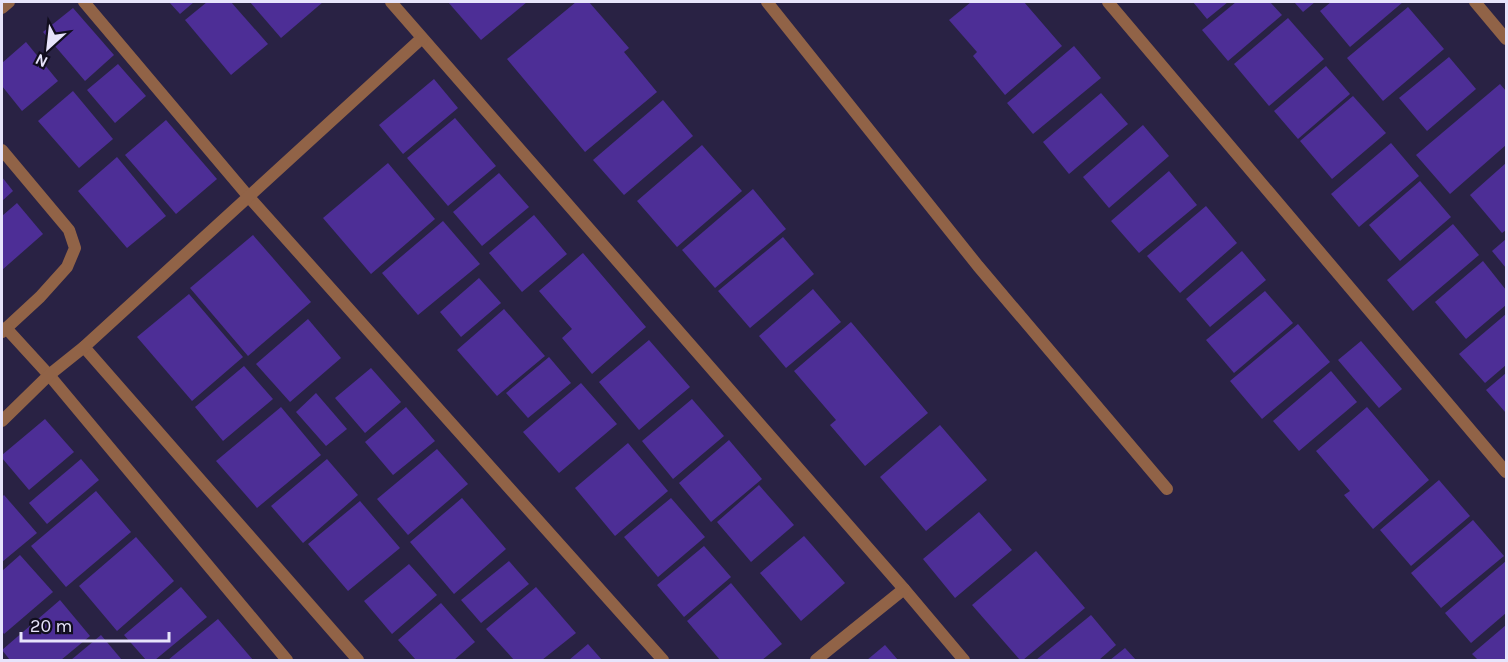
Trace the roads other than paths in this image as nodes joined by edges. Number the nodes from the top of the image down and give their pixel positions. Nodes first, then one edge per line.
1 (9, 2) edge
2 (84, 2) edge
3 (391, 2) edge
4 (767, 2) edge
5 (1108, 2) edge
6 (1476, 2) edge
7 (2, 8) edge
8 (422, 38) junction
9 (1506, 39) edge
10 (2, 150) edge
11 (248, 196) junction
12 (4, 330) edge
13 (84, 347) junction
14 (49, 375) junction
15 (2, 421) edge
16 (1506, 472) edge
17 (1167, 489) dead end
18 (904, 589) junction
19 (287, 660) edge
20 (358, 660) edge
21 (663, 660) edge
22 (816, 660) edge
23 (963, 660) edge

1 - 7 street
2 - 11 street
3 - 8 street
4 - 17 street
5 - 16 street
6 - 9 street
8 - 11 street
8 - 18 street
10 - 12 street
11 - 13 street
11 - 21 street
12 - 14 street
13 - 14 street
13 - 20 street
14 - 15 street
14 - 19 street
18 - 22 street
18 - 23 street

